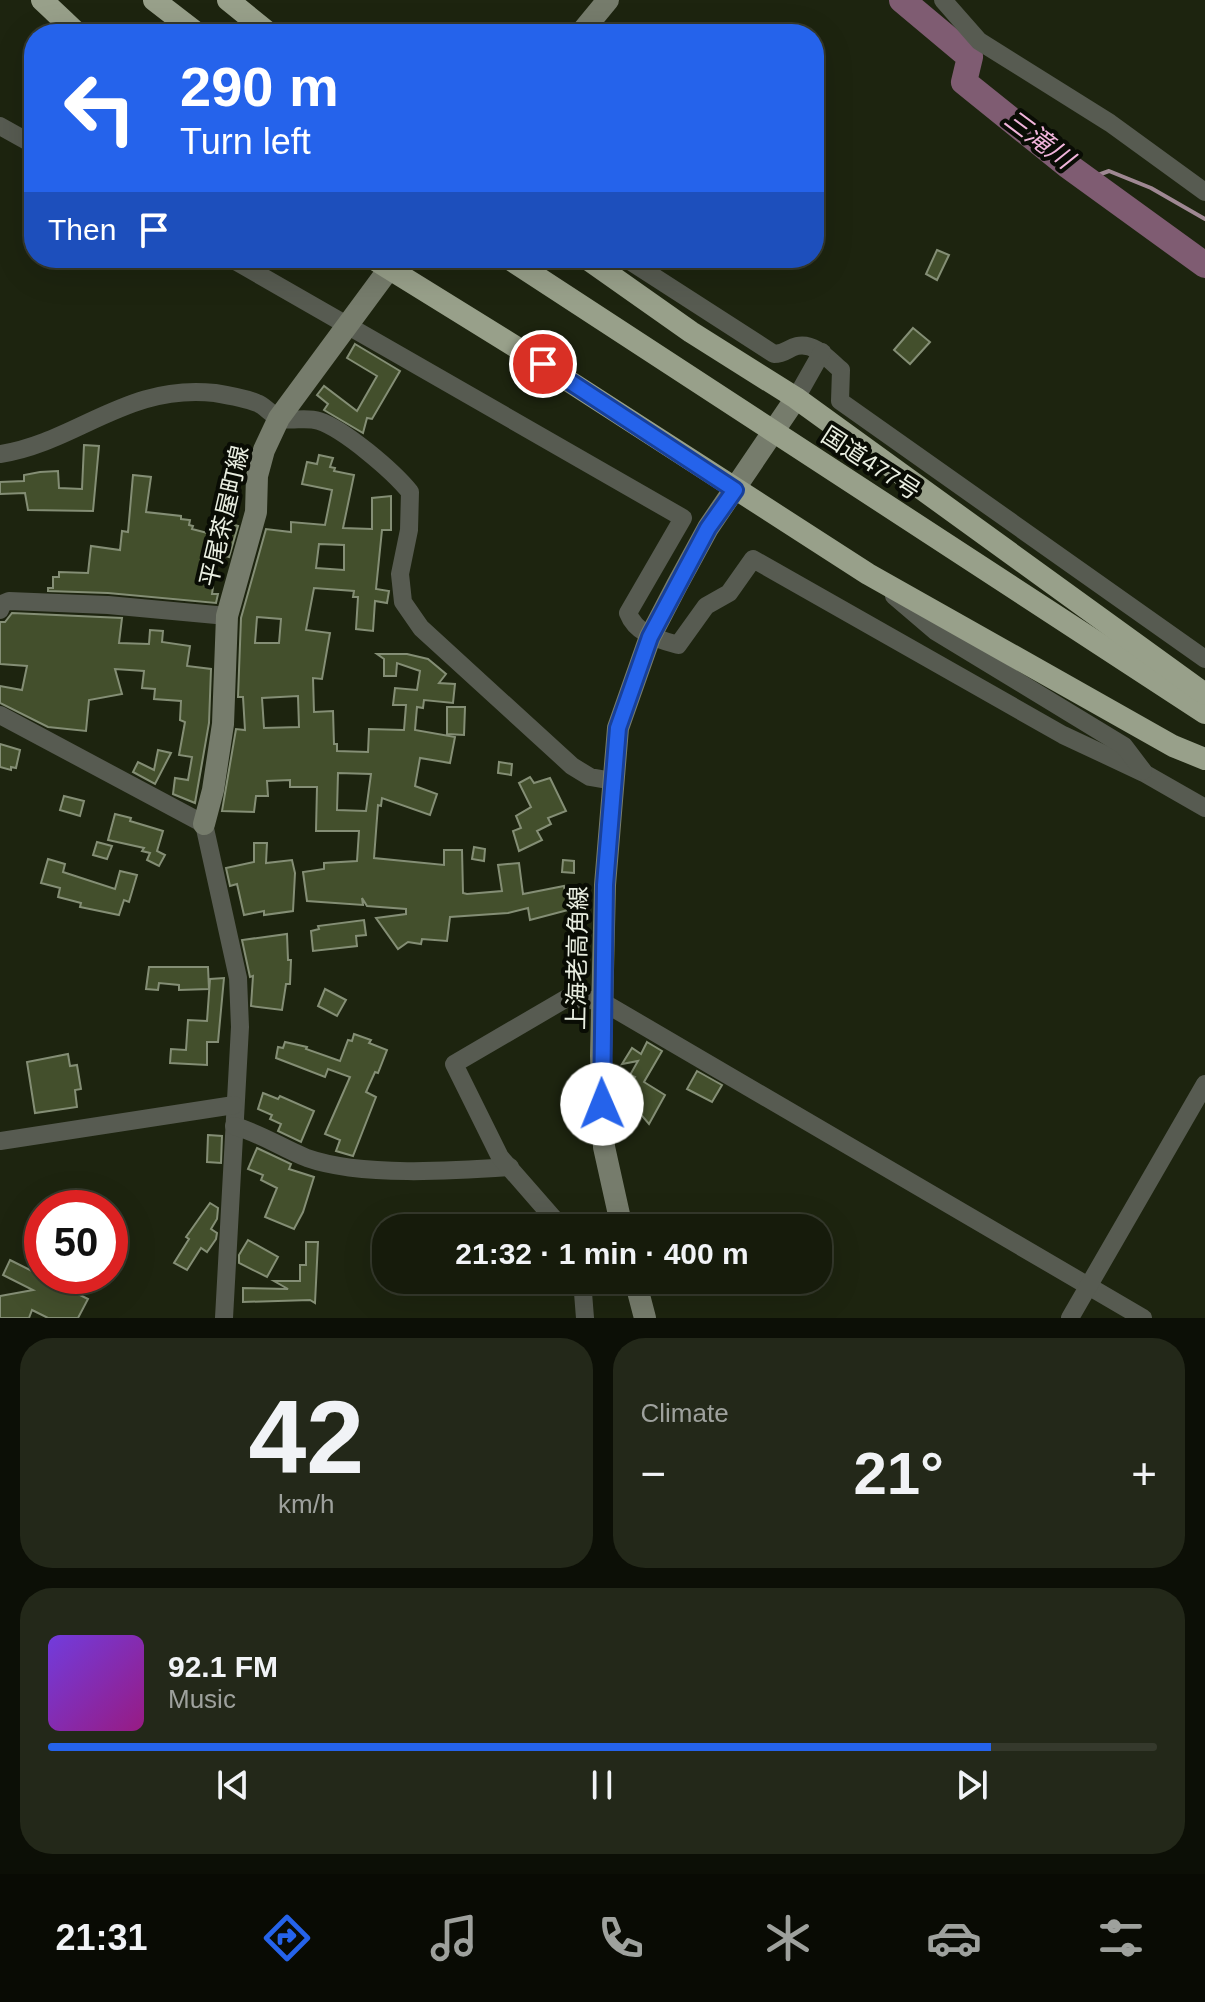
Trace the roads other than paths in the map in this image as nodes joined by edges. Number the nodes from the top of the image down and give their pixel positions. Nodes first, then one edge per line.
1 (42, 0) edge
2 (154, 0) edge
3 (228, 0) edge
4 (608, 0) edge
5 (943, 0) edge
6 (67, 24) edge
7 (185, 24) edge
8 (258, 24) edge
9 (588, 24) edge
10 (0, 126) edge
11 (24, 139) edge
12 (1205, 192) edge
13 (247, 268) edge
14 (381, 268) edge
15 (394, 268) edge
16 (523, 268) edge
17 (600, 268) edge
18 (641, 268) edge
19 (346, 325) junction
20 (822, 352) junction
21 (796, 398) junction
22 (279, 418) junction
23 (0, 454) edge
24 (735, 490) junction
25 (868, 574) junction
26 (0, 610) edge
27 (227, 616) junction
28 (650, 637) junction
29 (1205, 659) edge
30 (1205, 694) edge
31 (1205, 713) edge
32 (0, 715) edge
33 (1205, 759) edge
34 (1144, 773) junction
35 (613, 781) junction
36 (1205, 808) edge
37 (204, 824) junction
38 (601, 1001) junction
39 (1205, 1084) edge
40 (234, 1105) junction
41 (234, 1126) junction
42 (0, 1141) edge
43 (510, 1167) junction
44 (550, 1214) edge
45 (619, 1214) edge
46 (1088, 1287) junction
47 (583, 1294) edge
48 (639, 1294) edge
49 (224, 1318) edge
50 (585, 1318) edge
51 (645, 1318) edge
52 (1070, 1318) edge
53 (1143, 1318) edge

1 - 6 highway
2 - 7 highway
3 - 8 highway
4 - 9 main road
5 - 12 street
10 - 11 street
13 - 19 street
14 - 19 main road, 平尾茶屋町線
15 - 24 highway
16 - 31 highway, 国道477号
17 - 21 highway
18 - 20 street
19 - 22 main road, 平尾茶屋町線
19 - 28 street
20 - 21 street
20 - 29 street
21 - 24 main road, 上海老高角線
21 - 30 highway
22 - 23 street
22 - 27 main road, 平尾茶屋町線
22 - 35 street
24 - 25 highway
24 - 28 main road, 上海老高角線
25 - 33 highway
25 - 34 street
26 - 27 street
27 - 37 main road, 平尾茶屋町線
28 - 34 street
28 - 35 main road, 上海老高角線
32 - 37 street
34 - 36 street
35 - 38 main road, 上海老高角線
37 - 40 street
38 - 43 street
38 - 45 main road, 上海老高角線
38 - 46 street
39 - 46 street
40 - 41 street
40 - 42 street
41 - 43 street
41 - 49 street
43 - 44 street
46 - 52 street
46 - 53 street
47 - 50 street
48 - 51 main road

